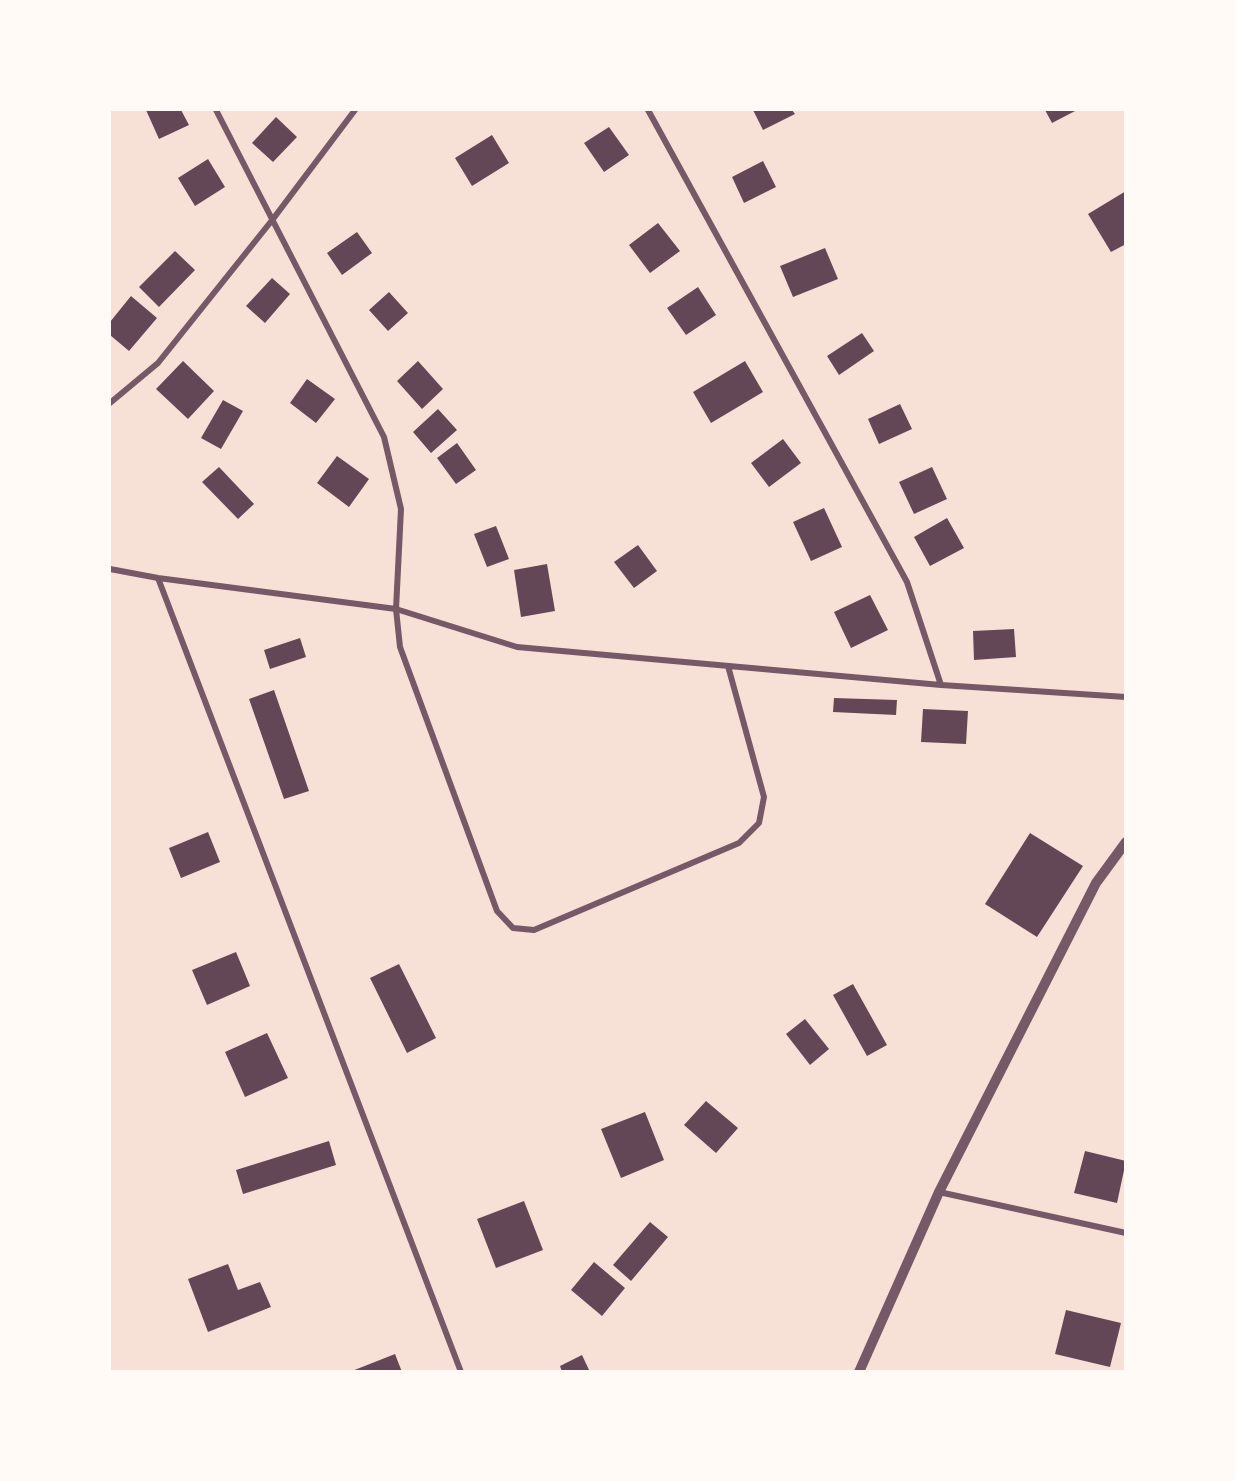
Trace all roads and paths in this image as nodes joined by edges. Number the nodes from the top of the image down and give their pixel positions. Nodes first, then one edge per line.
1 (216, 110) edge
2 (355, 110) edge
3 (648, 110) edge
4 (273, 219) junction
5 (110, 404) edge
6 (110, 569) edge
7 (158, 578) junction
8 (396, 609) junction
9 (728, 666) junction
10 (941, 686) junction
11 (1125, 697) edge
12 (1125, 842) edge
13 (939, 1192) junction
14 (1125, 1233) edge
15 (461, 1371) edge
16 (859, 1371) edge

1 - 4 street
2 - 4 street
3 - 10 street
4 - 5 street
4 - 8 street
6 - 7 street
7 - 8 street
7 - 15 street
8 - 9 street
8 - 9 street
9 - 10 street
10 - 11 street
12 - 13 street
13 - 14 street
13 - 16 street

